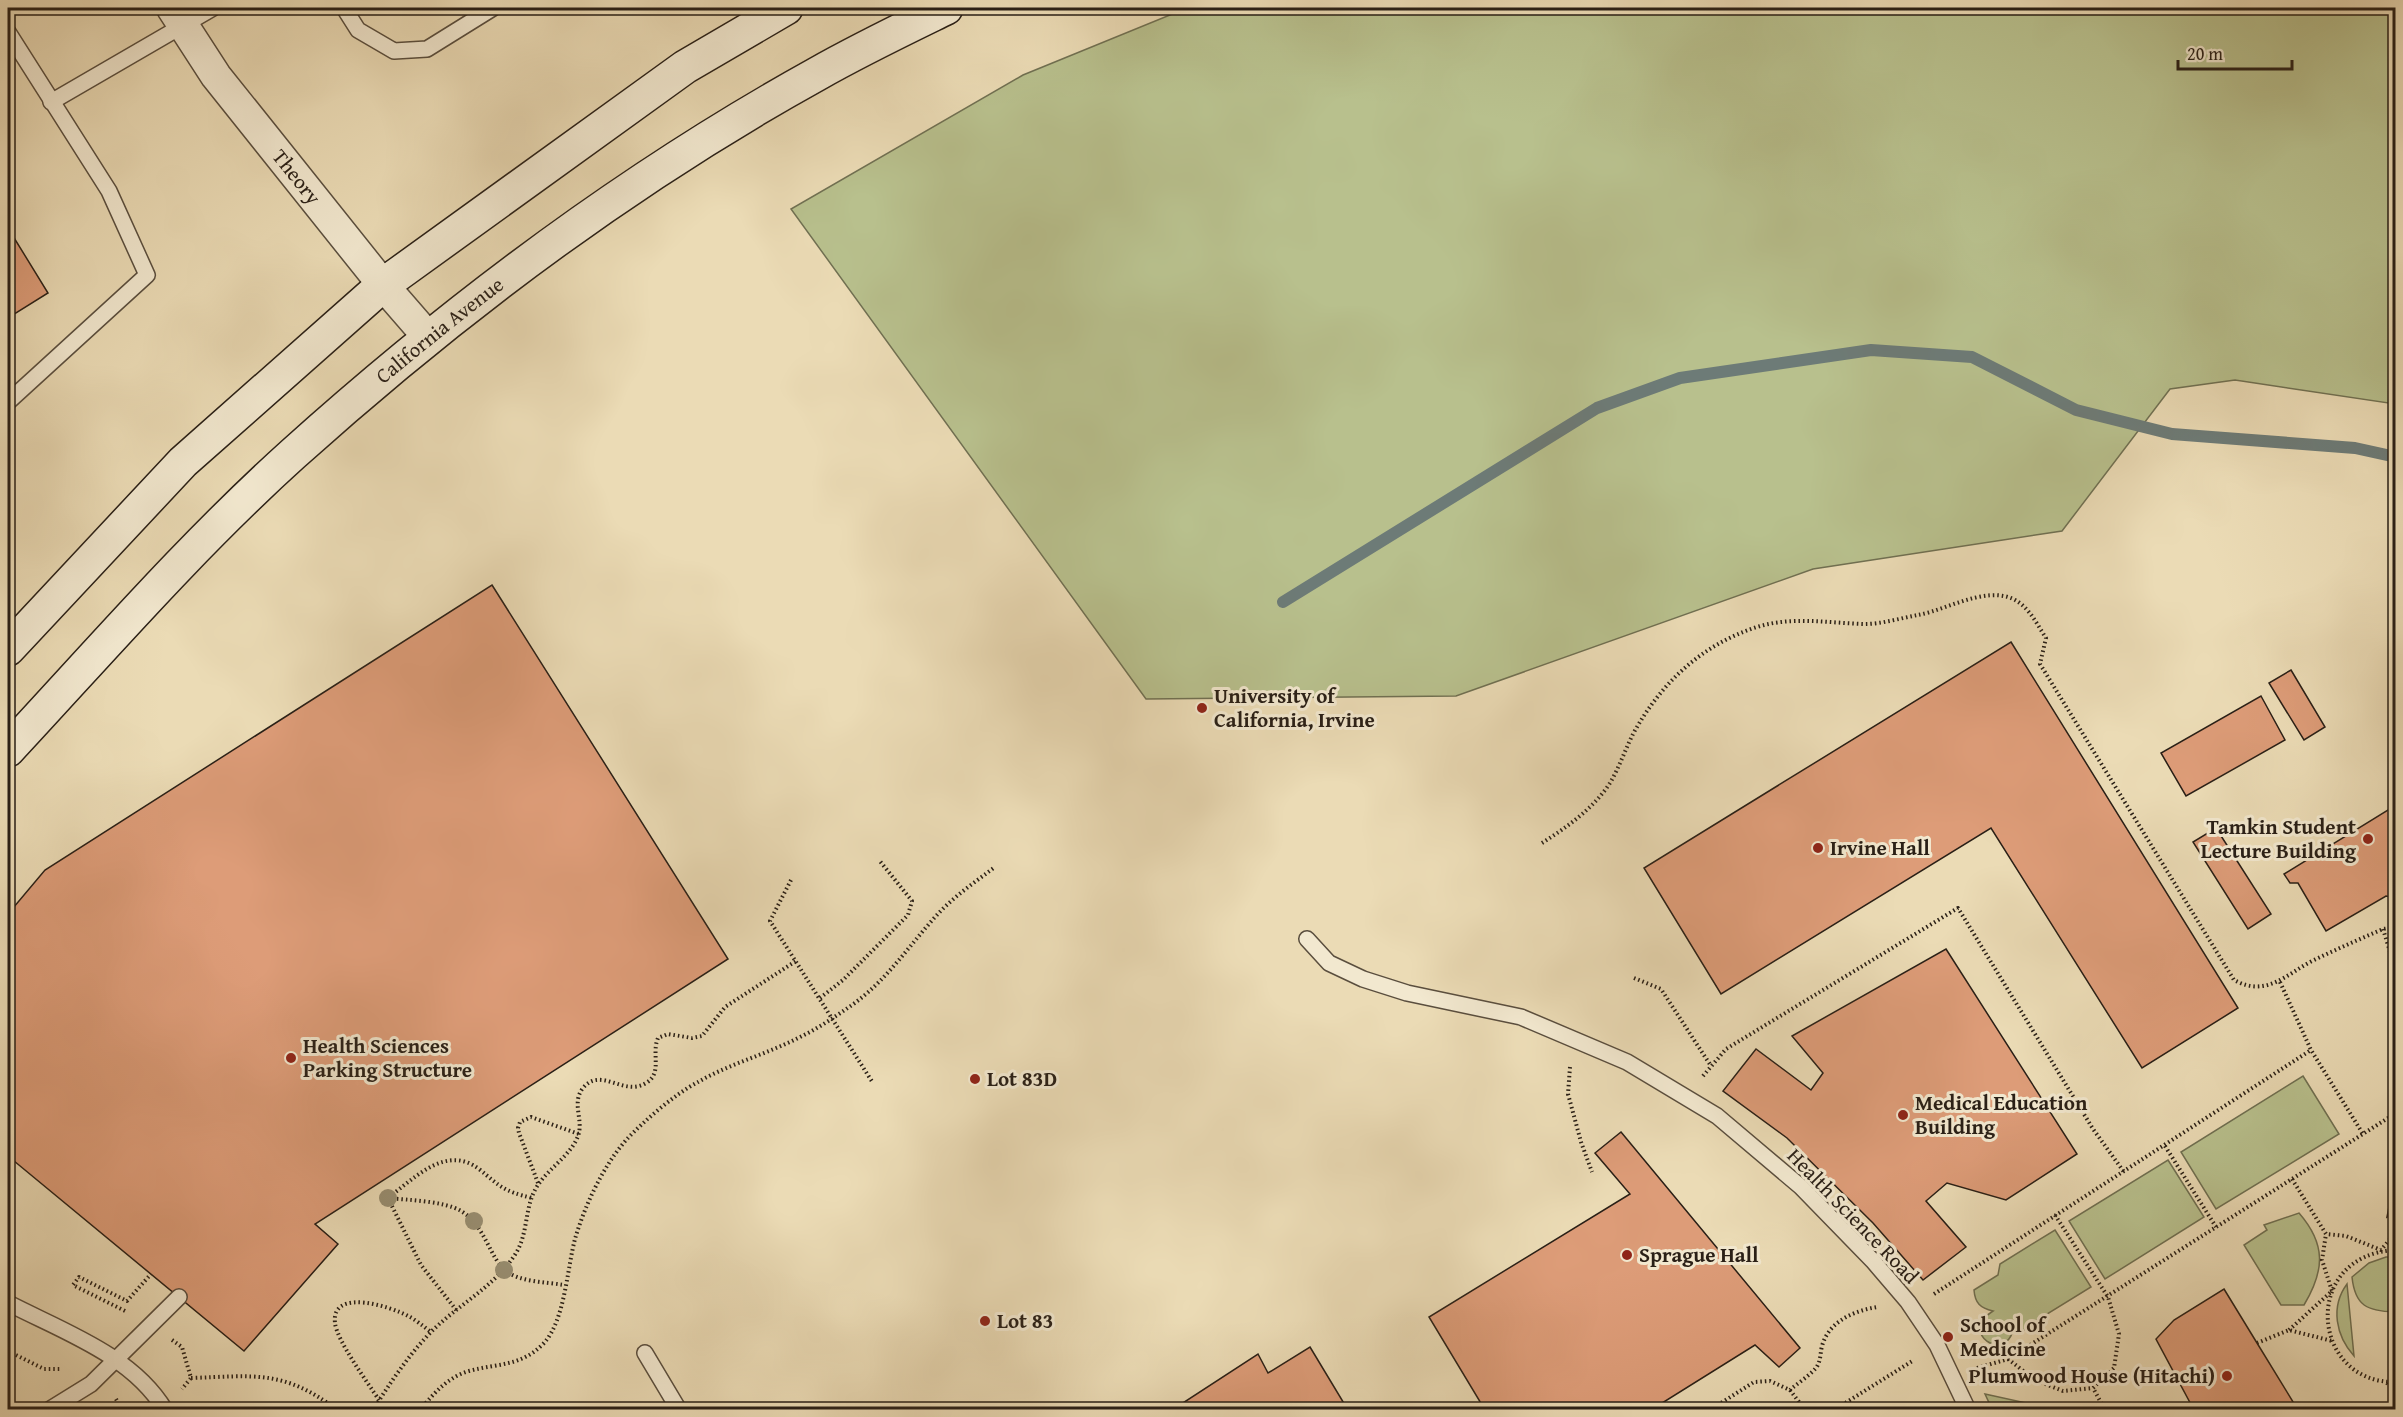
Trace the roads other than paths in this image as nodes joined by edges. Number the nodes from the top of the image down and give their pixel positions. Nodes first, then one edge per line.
1 (213, 8) edge
2 (344, 8) edge
3 (493, 8) edge
4 (786, 8) edge
5 (946, 8) edge
6 (178, 16) edge
7 (8, 32) edge
8 (51, 102) junction
9 (383, 285) junction
10 (429, 338) junction
11 (8, 402) edge
12 (8, 649) edge
13 (8, 750) edge
14 (1307, 939) dead end
15 (179, 1297) dead end
16 (8, 1303) edge
17 (645, 1353) dead end
18 (115, 1358) junction
19 (49, 1410) edge
20 (165, 1410) edge
21 (679, 1410) edge
22 (1968, 1410) edge

1 - 6 lane
2 - 3 lane
4 - 9 street
5 - 10 street, California Avenue
6 - 8 lane
6 - 9 street, Theory
7 - 8 lane
8 - 11 lane
9 - 10 street, Theory
9 - 12 street
10 - 13 street, California Avenue
14 - 22 lane, Health Science Road
15 - 18 lane
16 - 18 lane
17 - 21 lane
18 - 19 lane
18 - 20 lane

